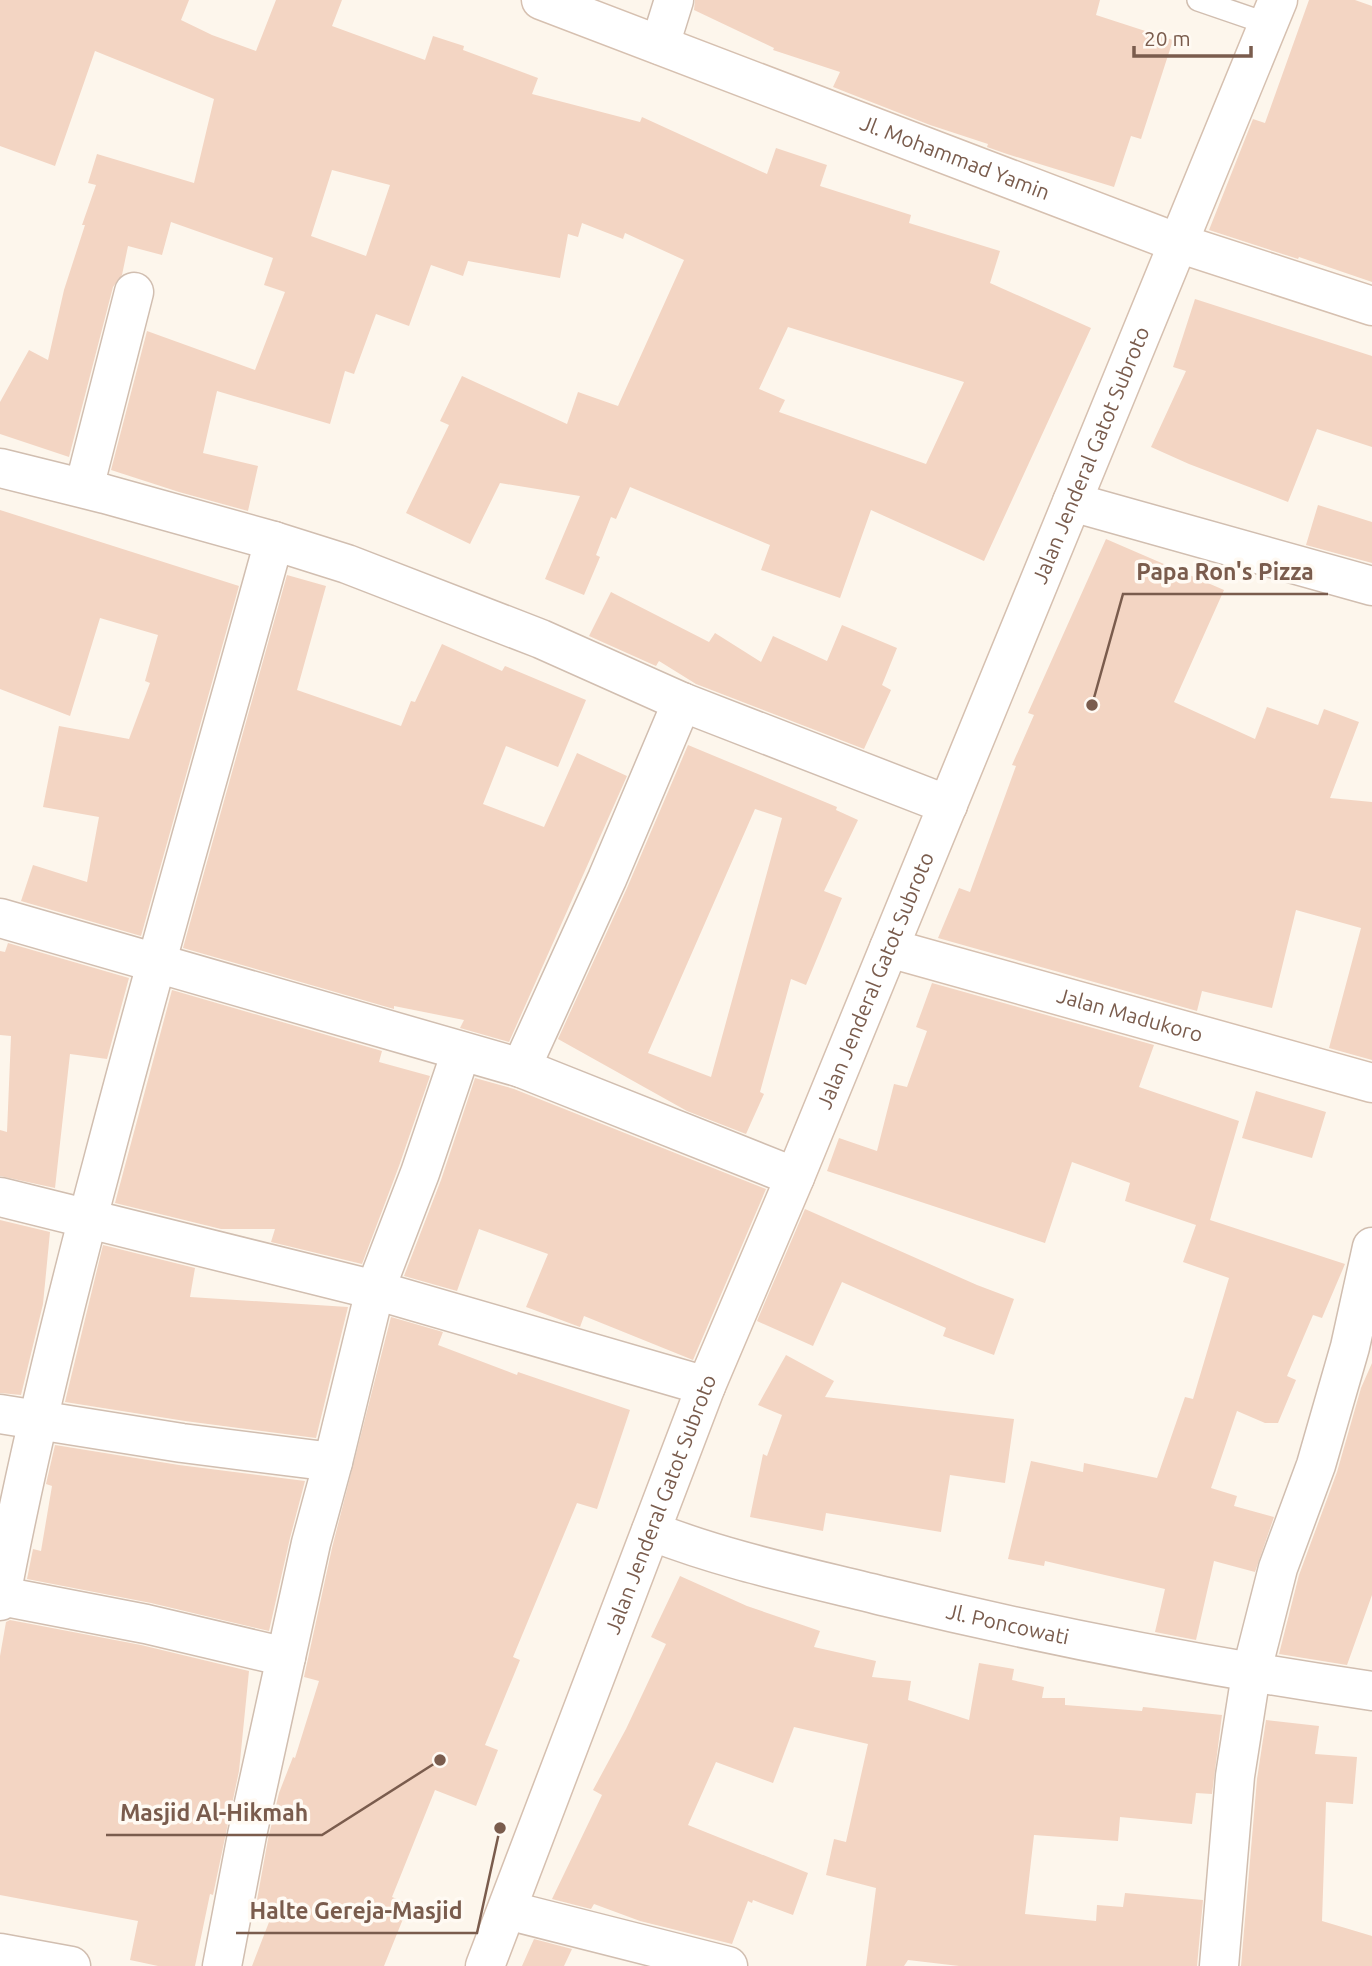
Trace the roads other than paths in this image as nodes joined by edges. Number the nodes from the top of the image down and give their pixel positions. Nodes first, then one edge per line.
1 (541, 0) edge
2 (674, 0) edge
3 (1198, 0) edge
4 (1273, 12) edge
5 (660, 45) junction
6 (1178, 243) junction
7 (134, 292) dead end
8 (1372, 306) edge
9 (0, 468) edge
10 (85, 488) junction
11 (1072, 502) junction
12 (274, 541) junction
13 (1372, 586) edge
14 (682, 702) junction
15 (948, 805) junction
16 (0, 918) edge
17 (889, 948) junction
18 (155, 963) junction
19 (461, 1052) junction
20 (521, 1068) junction
21 (1372, 1083) edge
22 (795, 1177) junction
23 (0, 1197) edge
24 (88, 1218) junction
25 (1372, 1247) edge
26 (375, 1290) junction
27 (706, 1387) junction
28 (18, 1416) edge
29 (333, 1462) junction
30 (651, 1531) junction
31 (0, 1599) edge
32 (286, 1657) junction
33 (1251, 1674) junction
34 (1372, 1691) edge
35 (507, 1910) junction
36 (0, 1953) edge
37 (71, 1966) edge
38 (222, 1966) edge
39 (485, 1966) edge
40 (728, 1966) edge
41 (1219, 1966) edge

1 - 5 street, Jl. Mohammad Yamin
2 - 5 street
3 - 4 lane
4 - 6 street, Jalan Jenderal Gatot Subroto
5 - 6 street, Jl. Mohammad Yamin
6 - 8 street, Jl. Mohammad Yamin
6 - 11 street, Jalan Jenderal Gatot Subroto
7 - 10 street
9 - 10 street
10 - 12 street
11 - 13 street
11 - 15 street, Jalan Jenderal Gatot Subroto
12 - 14 street
12 - 18 street
14 - 15 street
14 - 20 street
15 - 17 street, Jalan Jenderal Gatot Subroto
16 - 18 street
17 - 21 street, Jalan Madukoro
17 - 22 street, Jalan Jenderal Gatot Subroto
18 - 19 street
18 - 24 street
19 - 20 street
19 - 26 street
20 - 22 street
22 - 27 street, Jalan Jenderal Gatot Subroto
23 - 24 street
24 - 26 street
24 - 28 street
25 - 33 street
26 - 27 street
26 - 29 street
27 - 30 street, Jalan Jenderal Gatot Subroto
28 - 29 street
28 - 31 street
29 - 32 street
30 - 33 street, Jl. Poncowati
30 - 35 street, Jalan Jenderal Gatot Subroto
31 - 32 street
32 - 38 street
33 - 34 street, Jl. Poncowati
33 - 41 street
35 - 39 street, Jalan Jenderal Gatot Subroto
35 - 40 street
36 - 37 street

